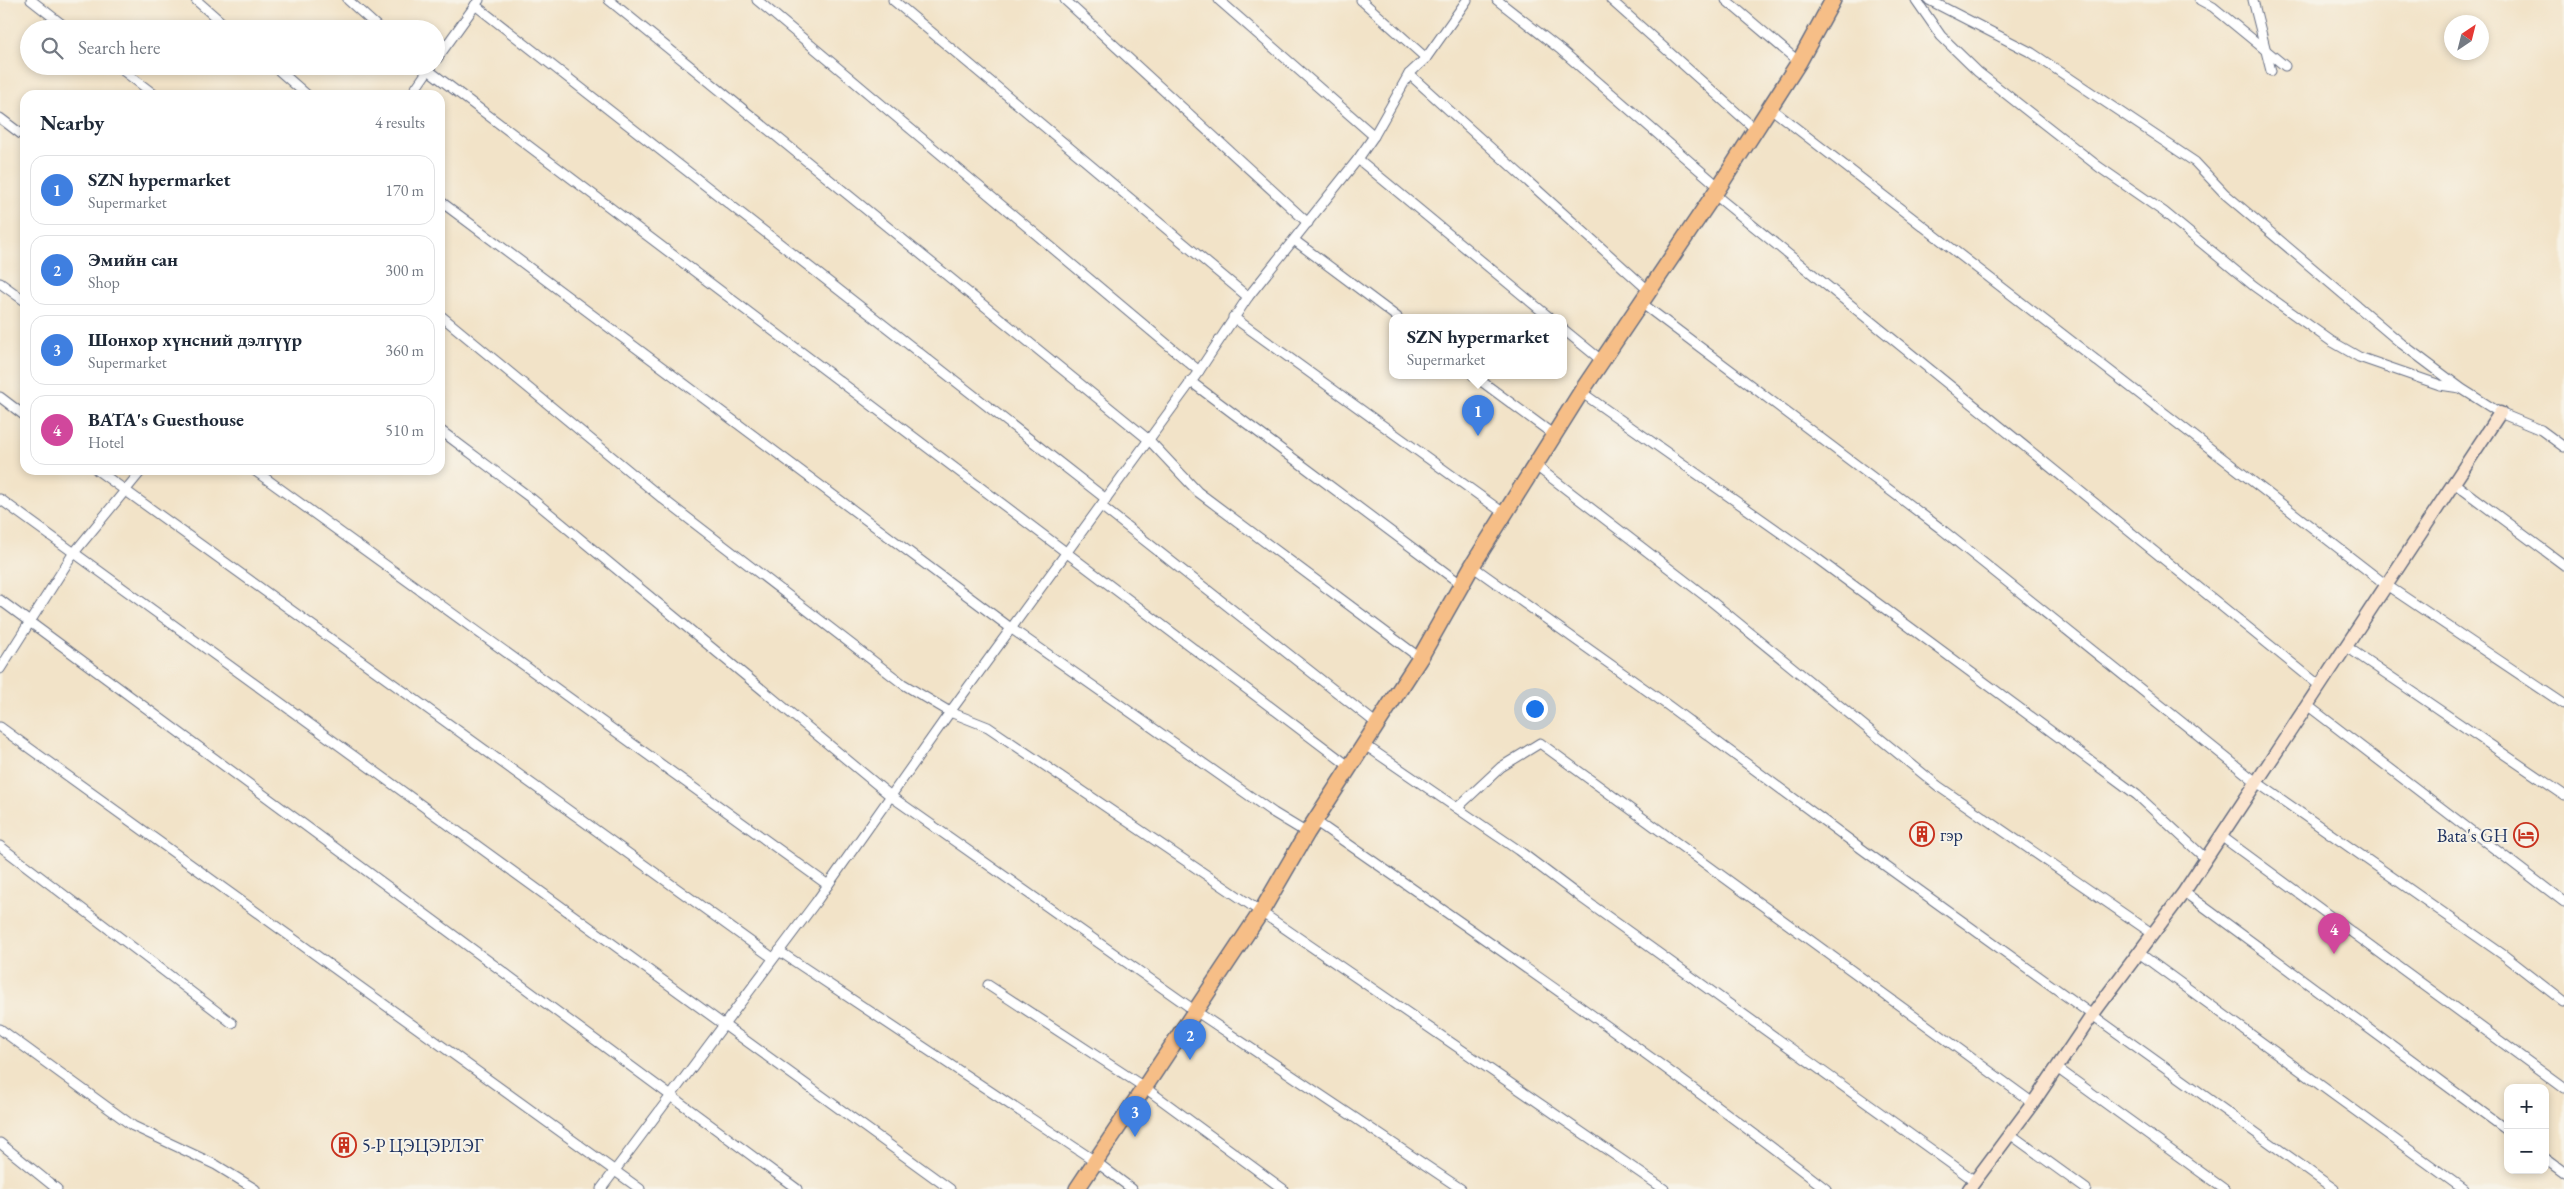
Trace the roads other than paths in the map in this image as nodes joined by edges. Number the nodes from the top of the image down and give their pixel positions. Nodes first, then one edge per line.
1 (31, 0) edge
2 (196, 0) edge
3 (348, 0) edge
4 (609, 0) edge
5 (757, 0) edge
6 (893, 0) edge
7 (1065, 0) edge
8 (1218, 0) edge
9 (1362, 0) edge
10 (1467, 0) edge
11 (1497, 0) edge
12 (1611, 0) edge
13 (1726, 0) edge
14 (1833, 0) edge
15 (1916, 0) edge
16 (1929, 0) edge
17 (2200, 0) edge
18 (2253, 0) edge
19 (477, 2) edge
20 (57, 20) edge
21 (219, 20) edge
22 (370, 20) edge
23 (445, 47) edge
24 (2266, 52) junction
25 (1426, 58) junction
26 (1799, 62) junction
27 (2285, 66) dead end
28 (2271, 71) dead end
29 (1409, 74) junction
30 (129, 75) edge
31 (285, 75) edge
32 (424, 75) edge
33 (437, 75) edge
34 (148, 90) edge
35 (302, 90) edge
36 (414, 90) edge
37 (1769, 107) junction
38 (0, 118) edge
39 (1755, 129) junction
40 (20, 133) edge
41 (1374, 136) junction
42 (1358, 159) junction
43 (1716, 191) junction
44 (445, 205) edge
45 (1308, 223) junction
46 (1294, 240) junction
47 (0, 282) edge
48 (1644, 296) junction
49 (20, 297) edge
50 (1248, 297) junction
51 (1393, 314) edge
52 (1545, 314) edge
53 (1233, 317) junction
54 (445, 319) edge
55 (1567, 332) edge
56 (1601, 360) junction
57 (1199, 371) junction
58 (1478, 379) edge
59 (1190, 381) junction
60 (2462, 389) junction
61 (1581, 392) junction
62 (0, 398) edge
63 (20, 412) edge
64 (2500, 413) junction
65 (445, 434) edge
66 (1554, 435) junction
67 (1149, 440) junction
68 (2564, 446) edge
69 (1536, 466) junction
70 (104, 475) edge
71 (138, 475) edge
72 (261, 475) edge
73 (2454, 483) junction
74 (124, 490) junction
75 (0, 499) edge
76 (1104, 503) junction
77 (1505, 514) junction
78 (1067, 553) junction
79 (73, 554) junction
80 (2564, 565) edge
81 (1472, 566) junction
82 (2385, 584) junction
83 (1462, 586) junction
84 (0, 600) edge
85 (31, 622) junction
86 (1012, 629) junction
87 (2346, 647) junction
88 (1420, 658) junction
89 (0, 669) edge
90 (2320, 686) junction
91 (2564, 704) edge
92 (2307, 705) junction
93 (950, 712) junction
94 (1377, 724) junction
95 (0, 727) edge
96 (1365, 745) junction
97 (1350, 767) junction
98 (2256, 782) junction
99 (2564, 795) edge
100 (892, 797) junction
101 (1457, 808) junction
102 (1311, 827) junction
103 (2221, 836) junction
104 (0, 846) edge
105 (2206, 859) junction
106 (828, 885) junction
107 (2184, 892) junction
108 (2564, 902) edge
109 (1261, 912) junction
110 (2153, 934) junction
111 (2138, 953) junction
112 (776, 955) junction
113 (988, 985) dead end
114 (2564, 1002) edge
115 (1194, 1010) junction
116 (2093, 1014) junction
117 (232, 1023) dead end
118 (724, 1025) junction
119 (0, 1029) edge
120 (2058, 1068) junction
121 (1144, 1087) junction
122 (2564, 1088) edge
123 (670, 1096) junction
124 (2033, 1103) junction
125 (2505, 1129) edge
126 (2010, 1134) junction
127 (0, 1144) edge
128 (1095, 1161) junction
129 (2549, 1161) edge
130 (614, 1170) junction
131 (2564, 1172) edge
132 (1972, 1185) edge
133 (58, 1189) edge
134 (255, 1189) edge
135 (600, 1189) edge
136 (640, 1189) edge
137 (797, 1189) edge
138 (950, 1189) edge
139 (1077, 1189) edge
140 (1132, 1189) edge
141 (1283, 1189) edge
142 (1461, 1189) edge
143 (1664, 1189) edge
144 (1826, 1189) edge
145 (2086, 1189) edge
146 (2224, 1189) edge
147 (2334, 1189) edge
148 (2463, 1189) edge

1 - 20 street
2 - 21 street
3 - 22 street
4 - 67 street
5 - 57 street
6 - 50 street
7 - 45 street
8 - 41 street
9 - 25 street
10 - 25 street
11 - 43 street
12 - 39 street
13 - 26 street
14 - 26 main road
15 - 60 street
16 - 60 street
17 - 24 street
18 - 24 street
19 - 23 street
19 - 76 street
24 - 27 street
24 - 28 street
25 - 29 street
26 - 37 main road
29 - 41 street
29 - 48 street
30 - 34 street
31 - 35 street
32 - 36 street
33 - 78 street
37 - 39 main road
37 - 82 street
38 - 40 street
39 - 43 main road
41 - 42 street
42 - 45 street
42 - 52 street
43 - 48 main road
43 - 90 street
44 - 86 street
45 - 46 street
46 - 50 street
46 - 51 street
47 - 49 street
48 - 56 main road
48 - 98 street
50 - 53 street
53 - 57 street
53 - 77 street
54 - 93 street
55 - 56 street
56 - 61 main road
57 - 59 street
58 - 66 street
59 - 67 street
59 - 83 street
60 - 64 street
61 - 66 main road
61 - 105 street
62 - 63 street
64 - 68 street
64 - 73 main road
65 - 100 street
66 - 69 main road
67 - 76 street
67 - 88 street
69 - 77 main road
69 - 110 street
70 - 74 street
71 - 74 street
72 - 106 street
73 - 80 street
73 - 82 main road
74 - 79 street
74 - 112 street
75 - 79 street
76 - 78 street
76 - 94 street
77 - 81 main road
78 - 86 street
78 - 97 street
79 - 85 street
79 - 118 street
81 - 83 main road
81 - 116 street
82 - 87 main road
82 - 91 street
83 - 88 main road
84 - 85 street
85 - 89 street
85 - 123 street
86 - 93 street
86 - 102 street
87 - 90 main road
87 - 99 street
88 - 94 main road
90 - 92 main road
92 - 98 main road
92 - 108 street
93 - 100 street
93 - 109 street
94 - 96 main road
95 - 130 street
96 - 97 main road
96 - 101 street
97 - 102 main road
98 - 103 main road
98 - 114 street
100 - 106 street
100 - 115 street
101 - 124 street
101 - 132 street
102 - 109 main road
102 - 144 street
103 - 105 main road
103 - 122 street
104 - 117 street
105 - 107 main road
106 - 112 street
107 - 110 main road
107 - 125 street
109 - 115 main road
109 - 143 street
110 - 111 main road
111 - 116 main road
111 - 148 street
112 - 118 street
112 - 128 street
113 - 121 street
115 - 121 main road
115 - 142 street
116 - 120 main road
116 - 147 street
118 - 123 street
118 - 138 street
119 - 134 street
120 - 124 main road
120 - 146 street
121 - 128 main road
121 - 141 street
123 - 130 street
123 - 137 street
124 - 126 main road
126 - 132 main road
126 - 145 street
127 - 133 street
128 - 139 main road
128 - 140 street
129 - 131 street
130 - 135 street
130 - 136 street

